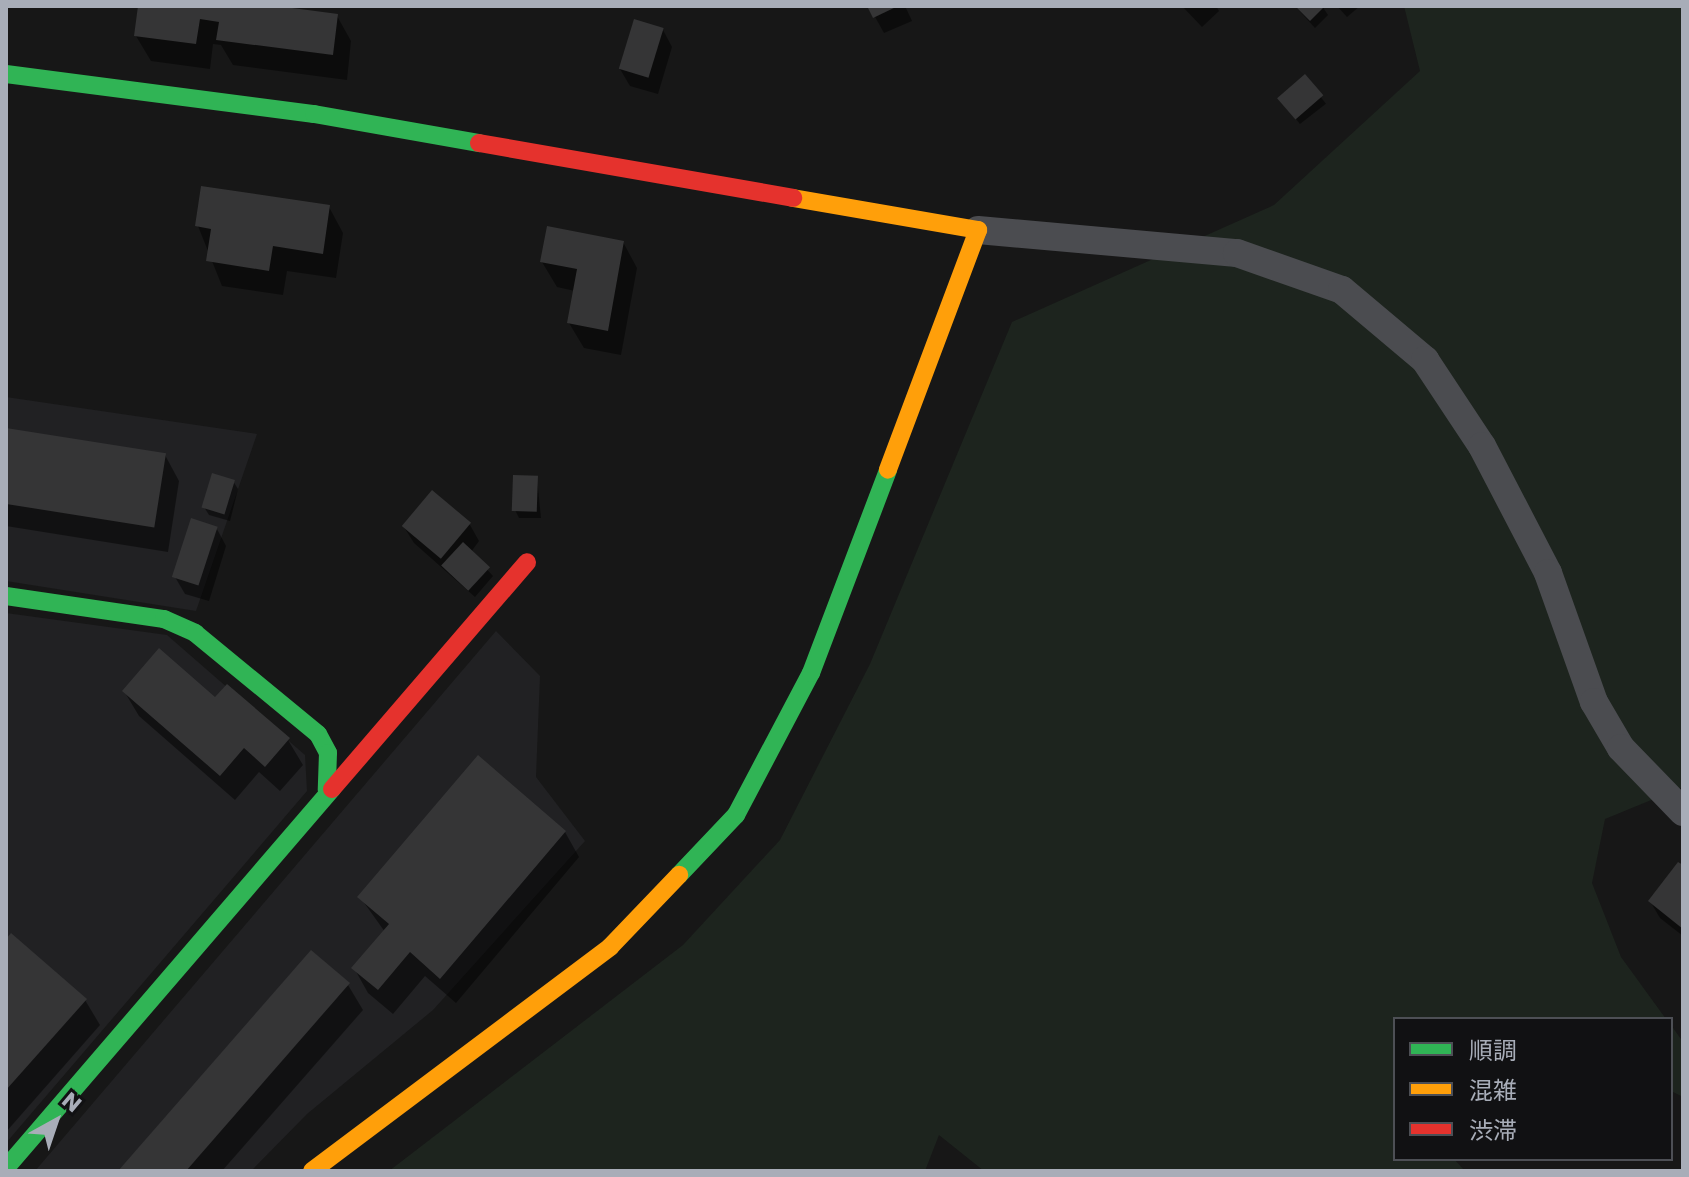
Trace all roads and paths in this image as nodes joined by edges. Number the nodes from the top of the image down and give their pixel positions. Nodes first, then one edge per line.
1 (6, 74) edge
2 (978, 230) junction
3 (527, 562) dead end
4 (6, 596) edge
5 (327, 790) junction
6 (1683, 812) edge
7 (6, 1168) edge
8 (312, 1171) edge

1 - 2 street
2 - 6 street
2 - 8 street
3 - 5 street
4 - 5 street
5 - 7 street

